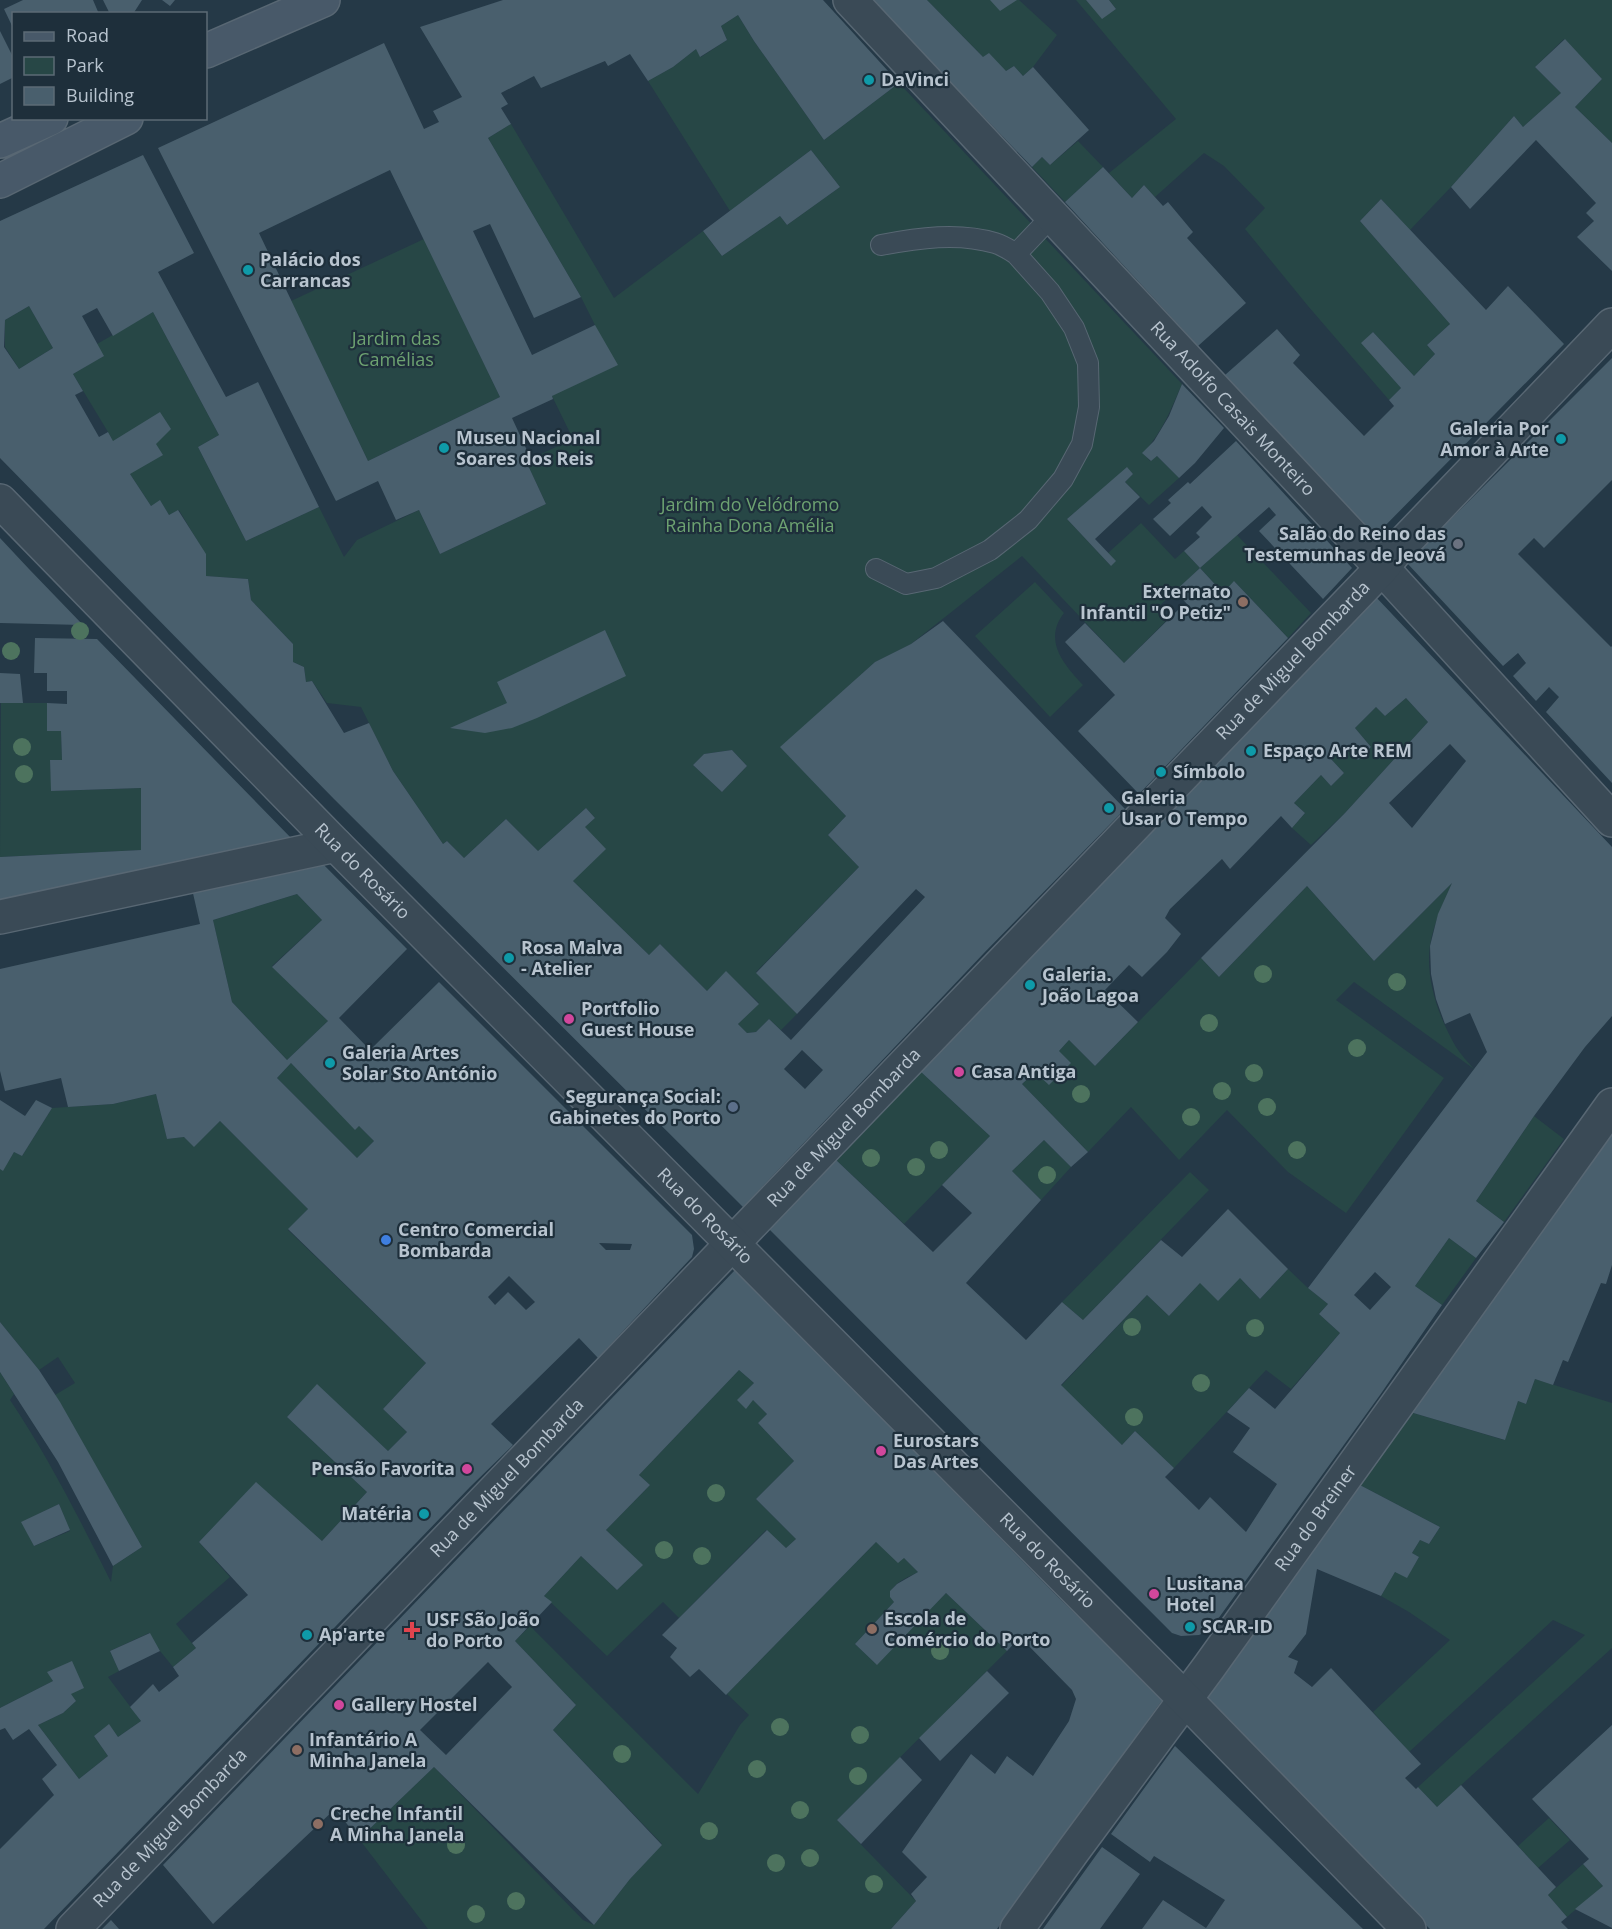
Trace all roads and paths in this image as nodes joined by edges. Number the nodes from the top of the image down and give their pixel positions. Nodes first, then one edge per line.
1 (323, 0) edge
2 (850, 0) edge
3 (207, 51) edge
4 (47, 120) edge
5 (122, 120) edge
6 (0, 141) edge
7 (0, 181) edge
8 (1052, 216) junction
9 (881, 245) dead end
10 (1016, 254) junction
11 (1612, 325) edge
12 (0, 501) edge
13 (1382, 568) junction
14 (876, 569) dead end
15 (1612, 820) edge
16 (336, 844) junction
17 (0, 917) edge
18 (1612, 1105) edge
19 (732, 1244) junction
20 (1185, 1699) junction
21 (73, 1929) edge
22 (1017, 1929) edge
23 (1409, 1929) edge

1 - 3 main road
2 - 8 street, Rua Adolfo Casais Monteiro
4 - 6 main road
5 - 7 main road
8 - 10 lane
8 - 13 street, Rua Adolfo Casais Monteiro
9 - 10 lane
10 - 14 lane
11 - 13 street, Rua de Miguel Bombarda
12 - 16 street, Rua do Rosário
13 - 15 street, Rua Adolfo Casais Monteiro
13 - 19 street, Rua de Miguel Bombarda
16 - 17 street
16 - 19 street, Rua do Rosário
18 - 20 street, Rua do Breiner
19 - 20 street, Rua do Rosário
19 - 21 street, Rua de Miguel Bombarda
20 - 22 street, Rua do Breiner
20 - 23 street, Rua do Rosário

